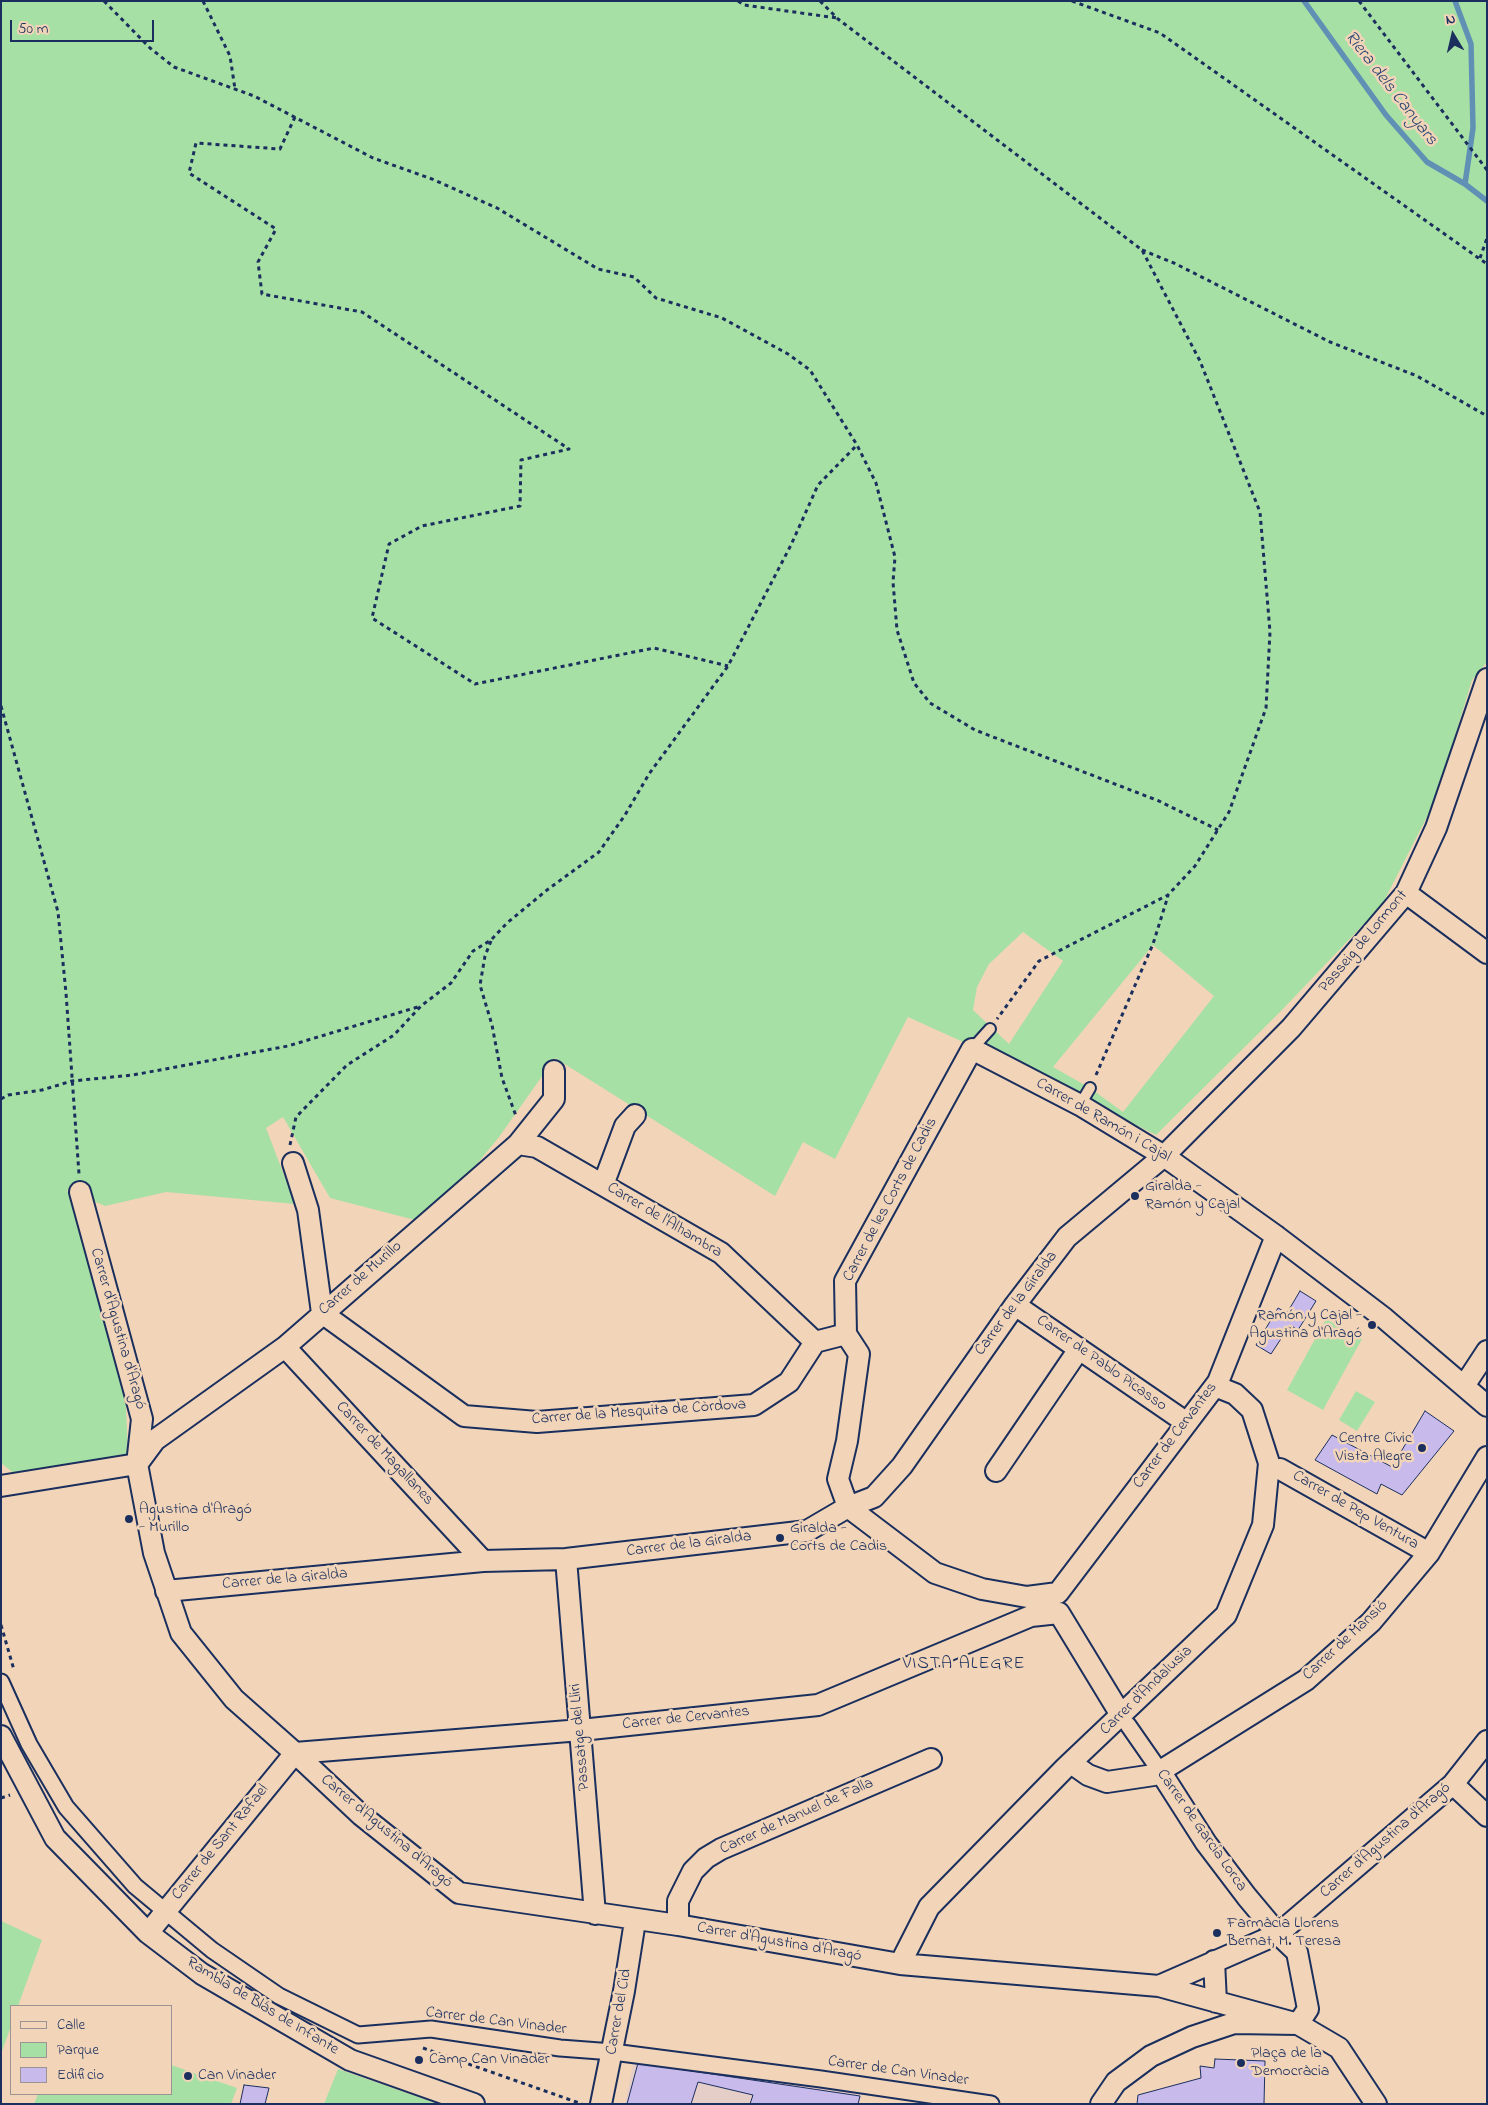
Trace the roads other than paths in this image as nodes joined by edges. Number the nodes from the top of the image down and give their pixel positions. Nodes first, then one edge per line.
1 (1487, 679) edge
2 (1406, 893) junction
3 (1487, 953) edge
4 (990, 1029) road end
5 (972, 1049) junction
6 (554, 1071) dead end
7 (635, 1115) dead end
8 (521, 1140) junction
9 (1164, 1156) junction
10 (293, 1163) road end
11 (604, 1185) junction
12 (80, 1192) road end
13 (1276, 1236) junction
14 (1015, 1305) junction
15 (322, 1313) junction
16 (846, 1334) junction
17 (815, 1342) junction
18 (285, 1347) junction
19 (1078, 1349) junction
20 (1487, 1351) edge
21 (1215, 1386) junction
22 (1464, 1386) junction
23 (1487, 1406) edge
24 (1187, 1423) junction
25 (1487, 1457) edge
26 (137, 1464) junction
27 (1280, 1469) dead end
28 (996, 1471) dead end
29 (1, 1486) edge
30 (848, 1507) junction
31 (1429, 1553) junction
32 (566, 1559) junction
33 (484, 1561) junction
34 (166, 1591) junction
35 (1059, 1614) joint
36 (1, 1682) edge
37 (1125, 1720) junction
38 (580, 1730) junction
39 (1, 1736) edge
40 (1487, 1741) edge
41 (295, 1753) junction
42 (931, 1760) dead end
43 (1071, 1762) junction
44 (1160, 1772) junction
45 (1452, 1784) junction
46 (1487, 1816) edge
47 (165, 1912) junction
48 (595, 1914) junction
49 (636, 1921) junction
50 (678, 1925) junction
51 (148, 1933) junction
52 (1278, 1934) junction
53 (1214, 1962) junction
54 (900, 1964) junction
55 (1159, 1986) junction
56 (1216, 2002) junction
57 (1298, 2024) junction
58 (612, 2052) junction
59 (468, 2103) edge
60 (601, 2104) edge
61 (991, 2104) edge
62 (1101, 2104) edge
63 (1376, 2104) edge

1 - 2 street, Passeig de Lormont
2 - 3 street
2 - 9 street, Passeig de Lormont
4 - 5 lane
5 - 9 street, Carrer de Ramón i Cajal
5 - 16 street, Carrer de les Corts de Cadis
6 - 8 street, Carrer de Murillo
7 - 11 street
8 - 11 street, Carrer de l'Alhambra
8 - 15 street, Carrer de Murillo
9 - 13 street, Carrer de Ramón i Cajal
9 - 14 street, Carrer de la Giralda
10 - 15 street
11 - 17 street, Carrer de l'Alhambra
12 - 26 street, Carrer d'Agustina d'Aragó
13 - 21 street, Carrer de Cervantes
13 - 22 street, Carrer de Ramón i Cajal
14 - 19 street, Carrer de Pablo Picasso
14 - 30 street, Carrer de la Giralda
15 - 17 street, Carrer de la Mesquita de Còrdova
15 - 18 street, Carrer de Murillo
16 - 17 street
16 - 30 street
18 - 26 street, Carrer de Murillo
18 - 33 street, Carrer de Magallanes
19 - 24 street, Carrer de Pablo Picasso
19 - 28 street
20 - 22 street
21 - 24 street, Carrer de Cervantes
21 - 37 street, Carrer d'Andalusia
22 - 23 street, Carrer de Ramón i Cajal
24 - 30 street, Carrer de Cervantes
25 - 31 street, Carrer de Mansió
26 - 29 street
26 - 34 street, Carrer d'Agustina d'Aragó
27 - 31 street, Carrer de Pep Ventura
30 - 32 street, Carrer de la Giralda
31 - 44 street, Carrer de Mansió
32 - 33 street, Carrer de la Giralda
32 - 38 street, Passatge del Lliri
33 - 34 street, Carrer de la Giralda
34 - 41 street, Carrer d'Agustina d'Aragó
35 - 37 street, Carrer de Garcia Lorca
35 - 38 street, Carrer de Cervantes
36 - 47 street, Carrer de Can Vinader
37 - 43 street, Carrer d'Andalusia
37 - 44 street, Carrer de Garcia Lorca
38 - 41 street, Carrer de Cervantes
38 - 48 street, Passatge del Lliri
39 - 51 street, Rambla de Blás de Infante
40 - 45 street, Carrer d'Agustina d'Aragó
41 - 47 street, Carrer de Sant Rafael
41 - 48 street, Carrer d'Agustina d'Aragó
42 - 50 street, Carrer de Manuel de Falla
43 - 44 street, Carrer de Mansió
43 - 54 street, Carrer d'Andalusia
44 - 52 street, Carrer de Garcia Lorca
45 - 46 street
45 - 52 street, Carrer d'Agustina d'Aragó
47 - 51 street, Carrer de Sant Rafael
47 - 58 street, Carrer de Can Vinader
48 - 49 street, Carrer d'Agustina d'Aragó
49 - 50 street, Carrer d'Agustina d'Aragó
49 - 58 street, Carrer del Cid
50 - 54 street, Carrer d'Agustina d'Aragó
51 - 59 street, Rambla de Blás de Infante
52 - 53 street, Carrer d'Agustina d'Aragó
52 - 57 street
53 - 55 street, Carrer d'Agustina d'Aragó
53 - 56 street
54 - 55 street, Carrer d'Agustina d'Aragó
55 - 56 street, Carrer d'Agustina d'Aragó
56 - 57 street, Carrer d'Agustina d'Aragó
57 - 62 street
57 - 63 street
58 - 60 street, Carrer del Cid
58 - 61 street, Carrer de Can Vinader

